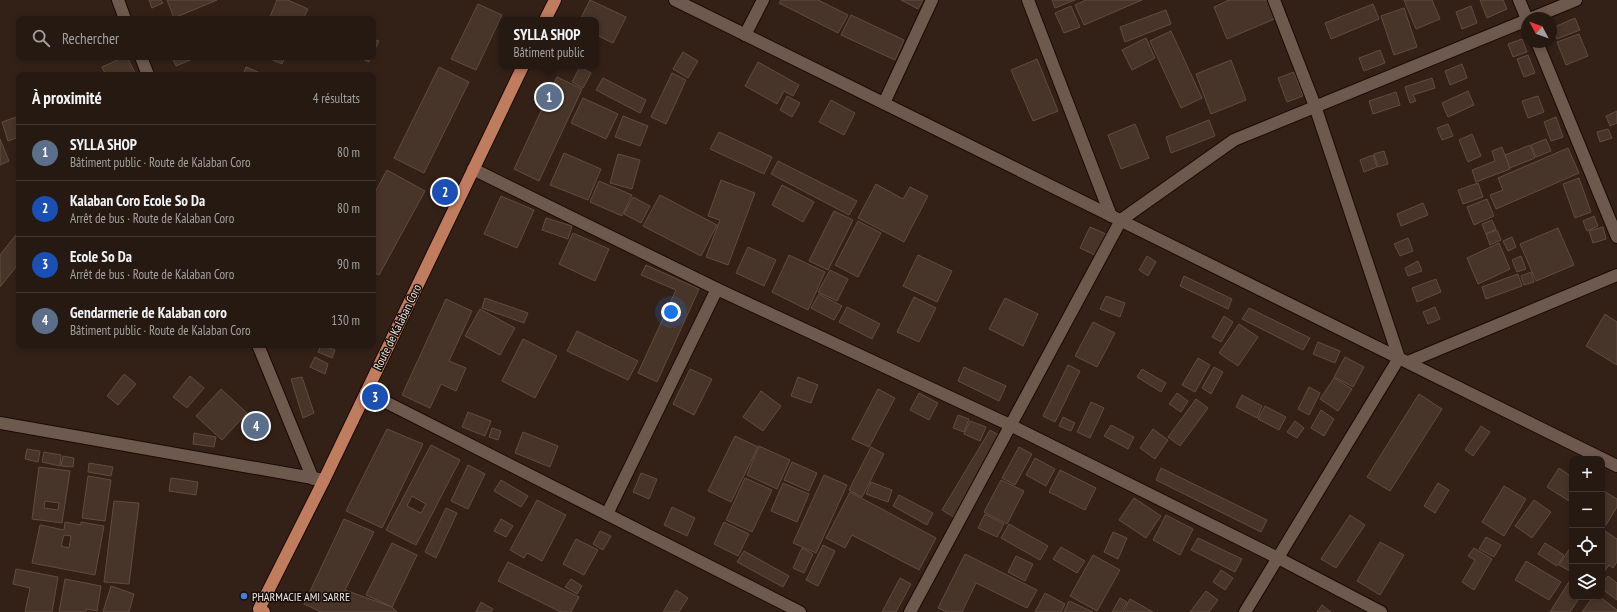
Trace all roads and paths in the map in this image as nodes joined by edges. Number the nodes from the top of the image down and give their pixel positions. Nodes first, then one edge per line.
1 (118, 0) edge
2 (555, 0) edge
3 (675, 0) edge
4 (763, 0) edge
5 (932, 0) edge
6 (1028, 0) edge
7 (1274, 0) edge
8 (1519, 0) edge
9 (1576, 0) edge
10 (1524, 12) edge
11 (1547, 12) edge
12 (124, 16) edge
13 (546, 17) edge
14 (1521, 21) edge
15 (746, 35) junction
16 (1539, 48) edge
17 (142, 60) edge
18 (522, 69) edge
19 (147, 72) edge
20 (884, 103) junction
21 (1315, 106) junction
22 (473, 169) junction
23 (1116, 218) junction
24 (1617, 237) edge
25 (1617, 275) edge
26 (717, 289) junction
27 (259, 348) edge
28 (1403, 360) junction
29 (366, 392) junction
30 (0, 423) edge
31 (1010, 425) junction
32 (1617, 466) edge
33 (318, 480) junction
34 (607, 514) junction
35 (1278, 558) junction
36 (260, 611) edge
37 (800, 612) edge
38 (910, 612) edge
39 (1245, 612) edge
40 (1381, 612) edge

1 - 12 street
2 - 13 main road
3 - 15 street
4 - 15 street
5 - 20 street
6 - 23 street
7 - 21 street
8 - 10 street
9 - 11 street
14 - 21 street
15 - 20 street
16 - 24 street
17 - 19 street
18 - 22 main road, Route de Kalaban Coro
20 - 23 street
21 - 23 street
21 - 28 street
22 - 26 street
22 - 29 main road, Route de Kalaban Coro
23 - 28 street
23 - 31 street
25 - 28 street
26 - 31 street
26 - 34 street
27 - 33 street
28 - 32 street
28 - 35 street
29 - 33 main road, Route de Kalaban Coro
29 - 34 street
30 - 33 street
31 - 35 street
31 - 38 street
33 - 36 main road, Route de Kalaban Coro
34 - 37 street
35 - 39 street
35 - 40 street

